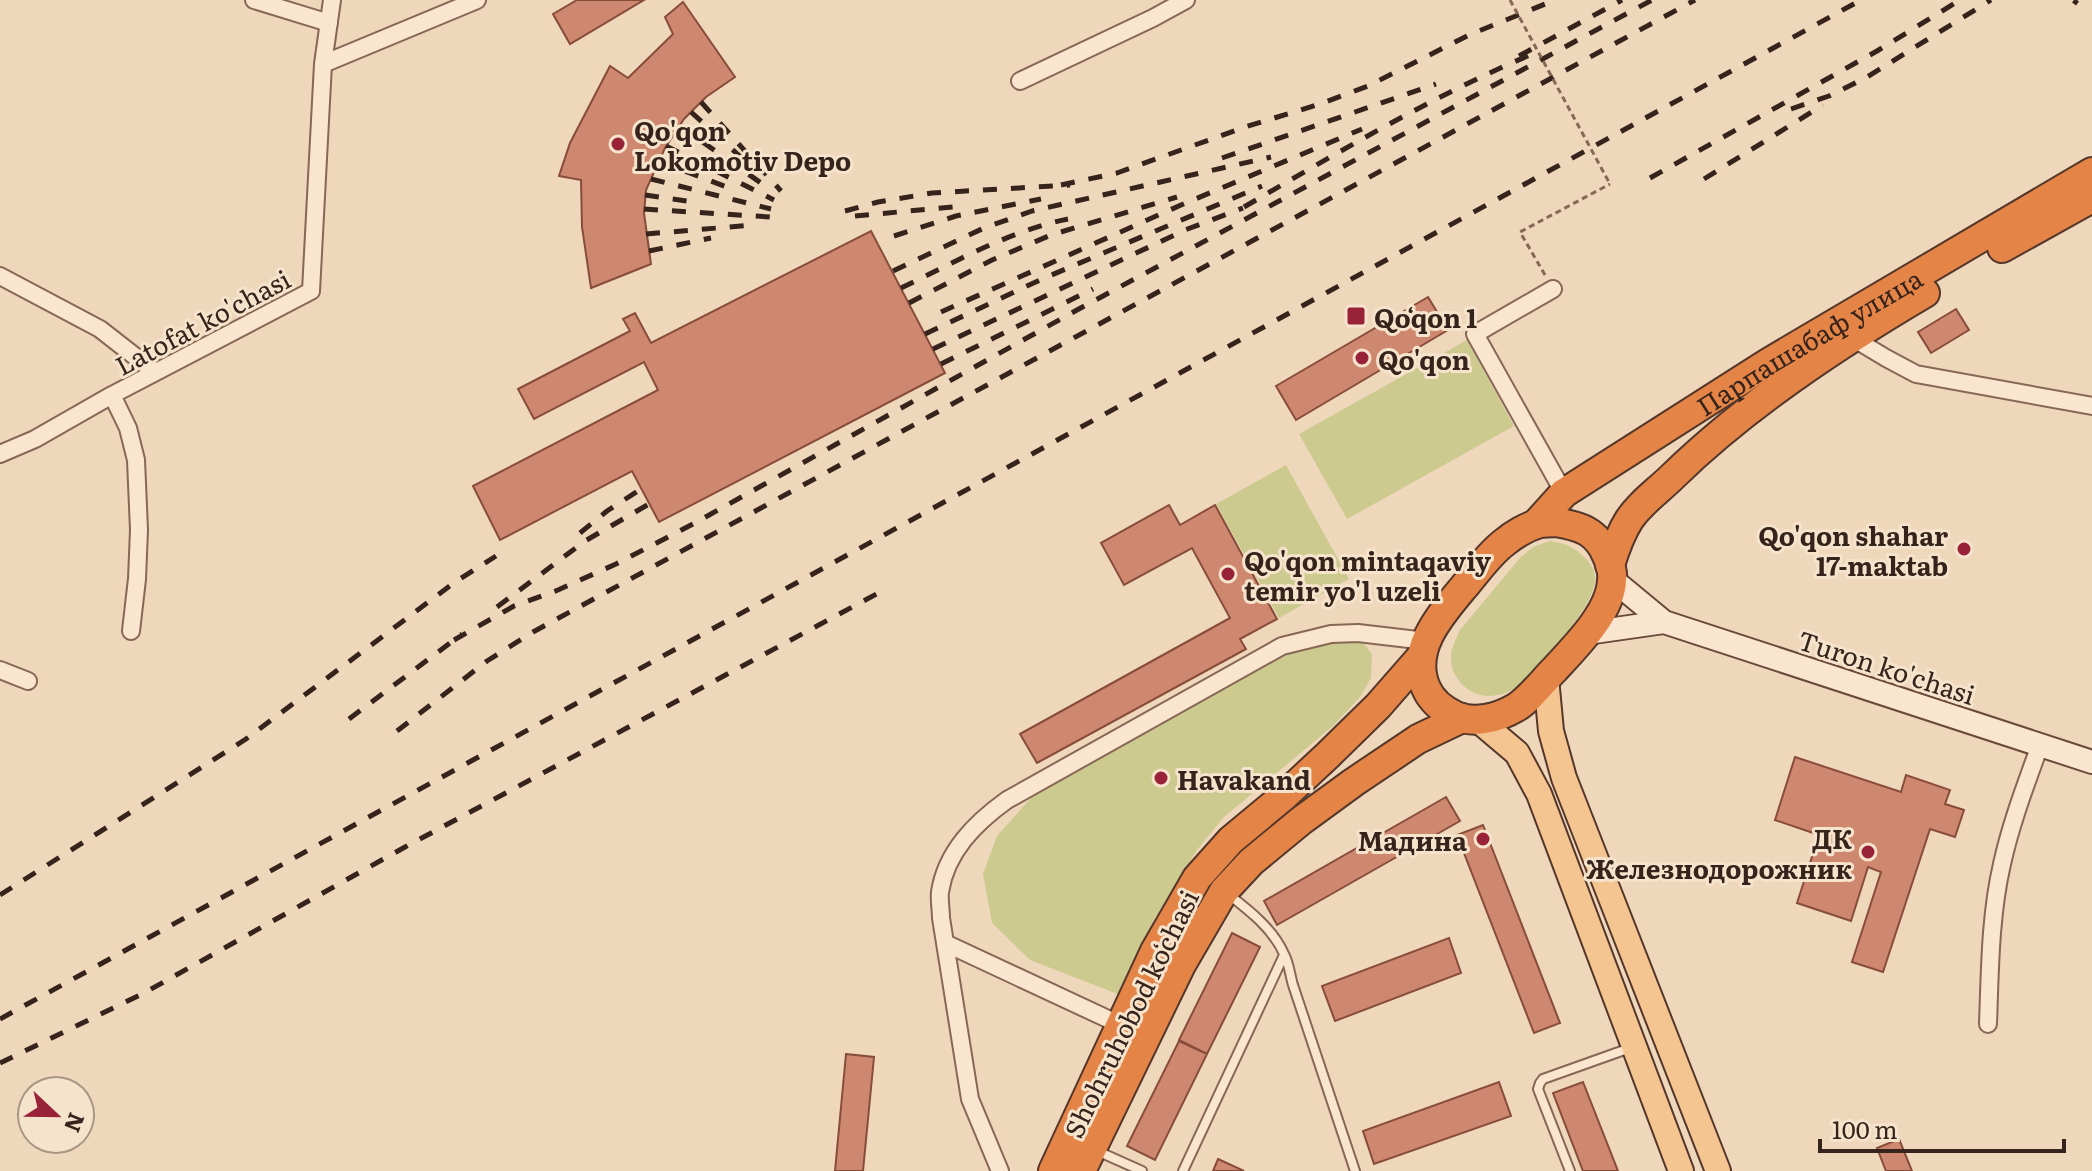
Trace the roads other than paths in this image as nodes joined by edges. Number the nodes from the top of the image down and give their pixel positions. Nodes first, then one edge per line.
1 (254, 0) edge
2 (332, 0) edge
3 (1186, 0) edge
4 (469, 2) edge
5 (329, 23) junction
6 (323, 64) junction
7 (1020, 81) dead end
8 (2092, 172) edge
9 (2092, 198) edge
10 (0, 276) edge
11 (1553, 289) road end
12 (1851, 337) junction
13 (155, 372) junction
14 (112, 395) junction
15 (2092, 406) edge
16 (0, 454) edge
17 (1564, 493) junction
18 (1536, 524) junction
19 (1611, 572) junction
20 (1664, 622) junction
21 (131, 631) dead end
22 (1587, 633) junction
23 (1423, 650) junction
24 (0, 670) edge
25 (1553, 670) junction
26 (28, 681) dead end
27 (1470, 719) junction
28 (2040, 745) junction
29 (2092, 762) edge
30 (1224, 891) junction
31 (945, 943) junction
32 (1285, 955) junction
33 (1988, 1024) dead end
34 (1133, 1032) junction
35 (1634, 1047) junction
36 (1086, 1160) edge
37 (1000, 1171) edge
38 (1053, 1171) edge
39 (1142, 1171) edge
40 (1183, 1171) edge
41 (1355, 1171) edge
42 (1570, 1171) edge
43 (1681, 1171) edge
44 (1718, 1171) edge

1 - 5 street
2 - 5 street
3 - 7 street
4 - 6 street
5 - 6 street
6 - 13 street, Latofat ko'chasi
8 - 17 highway, Парпашабаф улица
9 - 12 highway, Парпашабаф улица
10 - 13 street
11 - 17 street
12 - 15 street
12 - 19 highway, Парпашабаф улица
13 - 14 street, Latofat ko'chasi
14 - 16 street, Latofat ko'chasi
14 - 21 street
17 - 18 highway, Парпашабаф улица
18 - 19 highway
18 - 23 highway
19 - 20 main road, Turon ko'chasi
19 - 22 highway
20 - 22 main road, Turon ko'chasi
20 - 28 main road, Turon ko'chasi
22 - 25 highway
23 - 27 highway
23 - 31 street
23 - 34 highway, Shohruhobod koʻchasi
24 - 26 street
25 - 27 highway
25 - 44 main road
27 - 30 highway, Shohruhobod koʻchasi
27 - 35 main road
28 - 29 main road, Turon ko'chasi
28 - 33 street
30 - 32 lane
30 - 34 highway, Shohruhobod koʻchasi
31 - 34 street
31 - 37 street
32 - 40 lane
32 - 41 lane
34 - 36 highway, Shohruhobod koʻchasi
34 - 38 highway, Shohruhobod koʻchasi
35 - 42 lane
35 - 43 main road
36 - 39 lane

